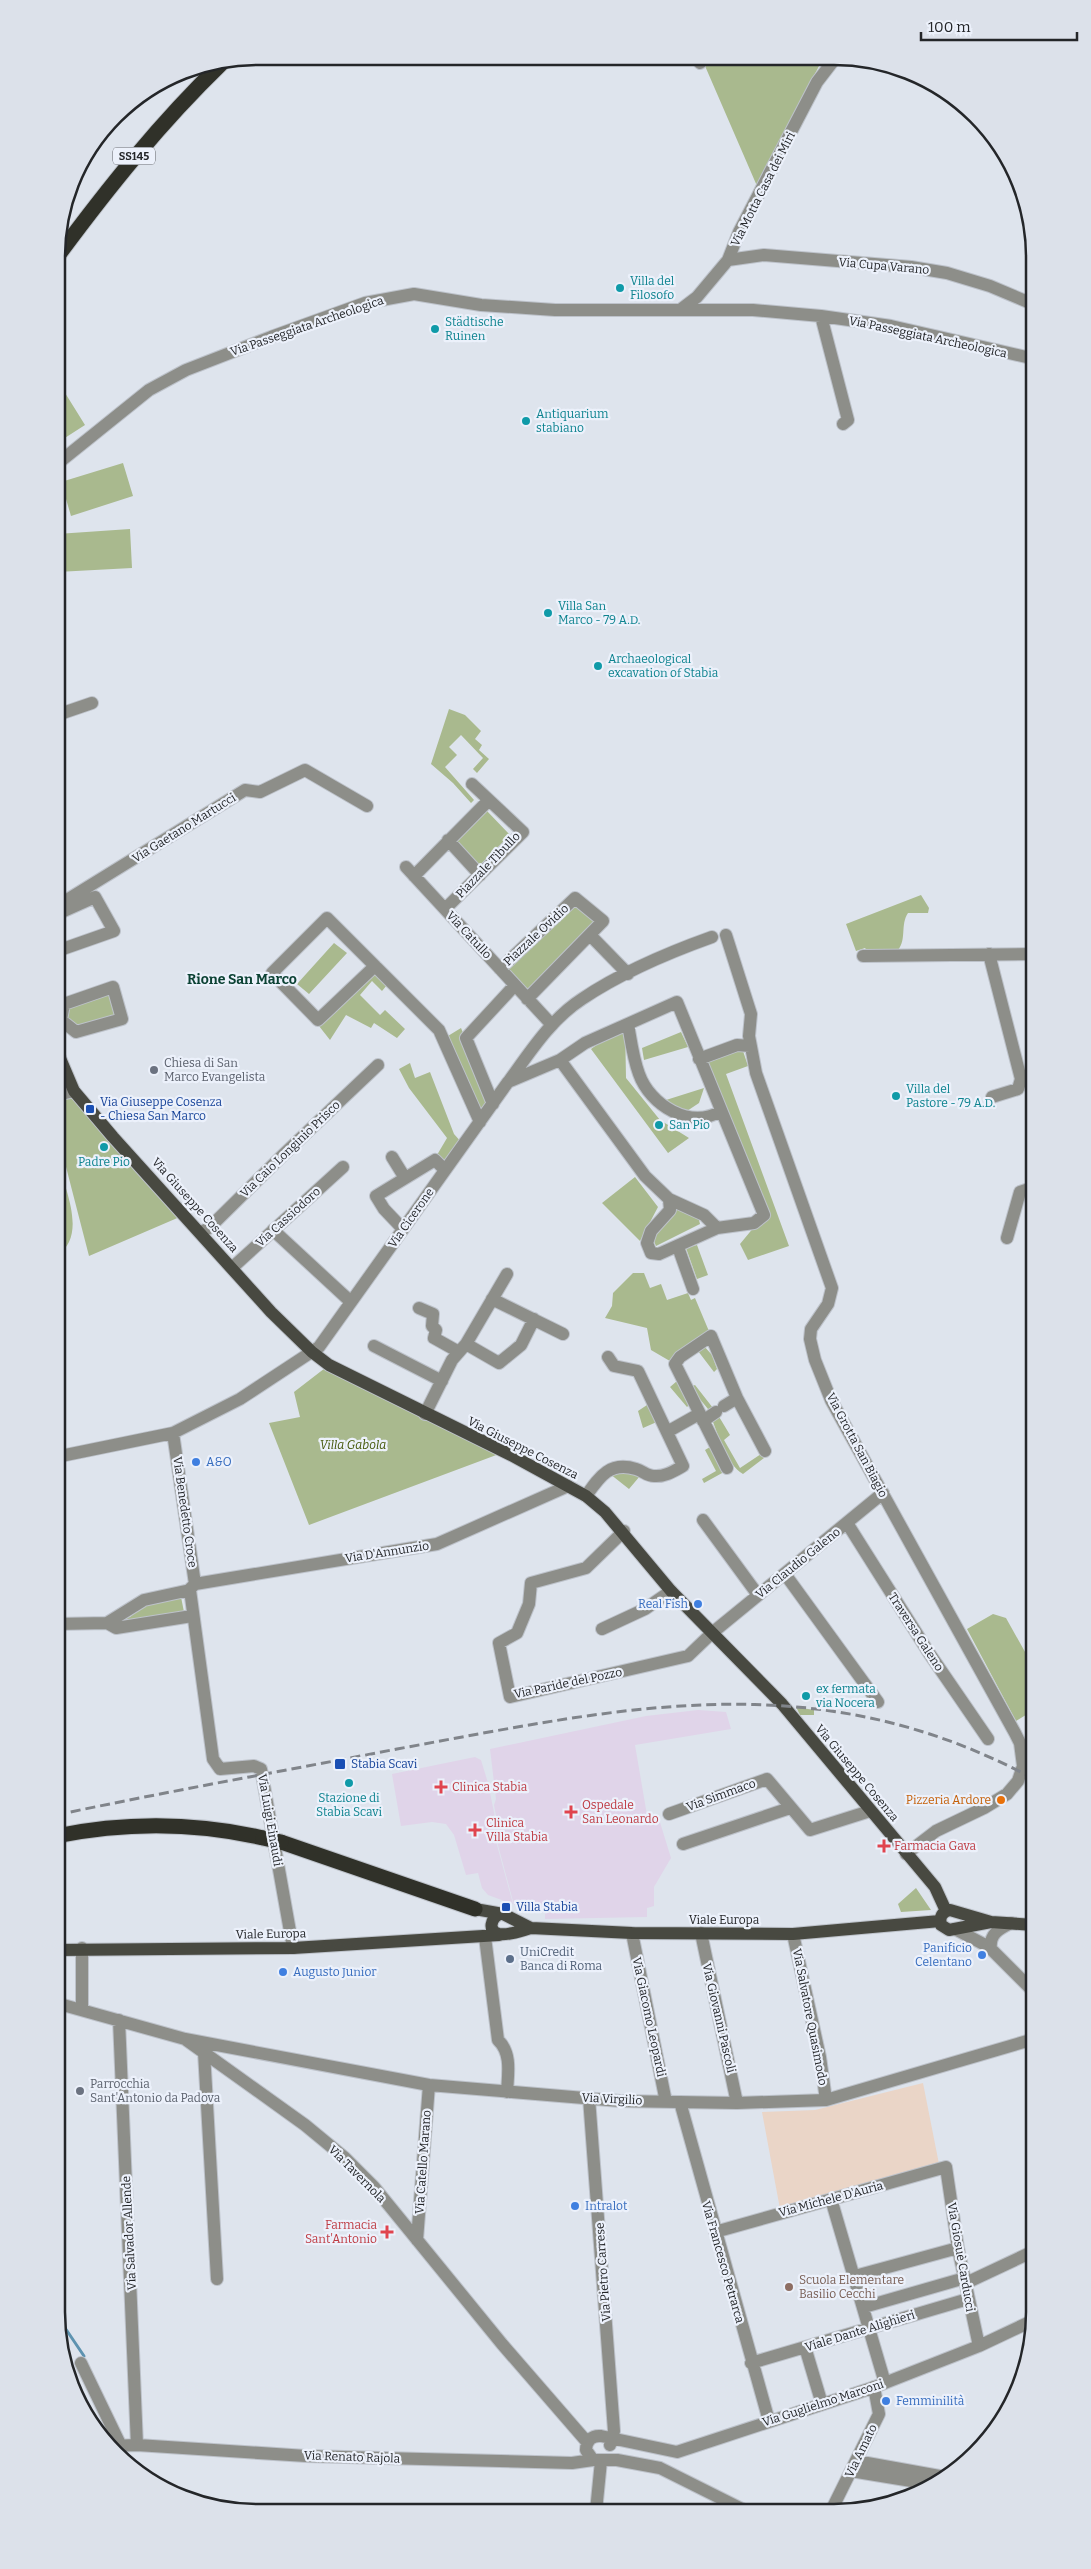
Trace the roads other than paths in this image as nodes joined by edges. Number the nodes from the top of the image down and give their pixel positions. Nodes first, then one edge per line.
1 (830, 65) edge
2 (215, 70) edge
3 (65, 246) edge
4 (728, 260) junction
5 (1026, 302) edge
6 (680, 310) junction
7 (821, 316) junction
8 (1026, 357) edge
9 (843, 424) dead end
10 (65, 458) edge
11 (92, 703) dead end
12 (65, 712) edge
13 (472, 784) dead end
14 (489, 800) junction
15 (367, 806) dead end
16 (448, 840) junction
17 (480, 875) junction
18 (65, 900) edge
19 (444, 909) junction
20 (65, 910) edge
21 (726, 934) dead end
22 (590, 935) junction
23 (712, 937) dead end
24 (65, 948) edge
25 (988, 954) junction
26 (1026, 954) edge
27 (863, 956) dead end
28 (375, 966) junction
29 (500, 969) junction
30 (628, 974) junction
31 (515, 985) junction
32 (527, 999) junction
33 (65, 1004) edge
34 (628, 1024) junction
35 (65, 1025) edge
36 (552, 1026) junction
37 (750, 1046) junction
38 (699, 1059) junction
39 (560, 1060) junction
40 (378, 1065) dead end
41 (65, 1071) edge
42 (508, 1082) junction
43 (74, 1091) junction
44 (65, 1093) edge
45 (992, 1097) dead end
46 (492, 1104) junction
47 (721, 1111) junction
48 (480, 1122) junction
49 (392, 1157) dead end
50 (343, 1167) dead end
51 (445, 1170) junction
52 (405, 1178) junction
53 (1026, 1190) edge
54 (669, 1199) junction
55 (717, 1228) junction
56 (403, 1229) junction
57 (273, 1230) junction
58 (201, 1232) junction
59 (1007, 1238) dead end
60 (678, 1246) junction
61 (233, 1267) junction
62 (507, 1274) dead end
63 (693, 1289) dead end
64 (492, 1299) junction
65 (351, 1302) junction
66 (419, 1308) dead end
67 (534, 1319) junction
68 (563, 1334) dead end
69 (374, 1346) dead end
70 (462, 1348) junction
71 (312, 1352) junction
72 (608, 1357) dead end
73 (442, 1381) junction
74 (737, 1398) junction
75 (425, 1414) junction
76 (701, 1417) junction
77 (667, 1432) junction
78 (173, 1433) junction
79 (765, 1451) dead end
80 (65, 1455) edge
81 (727, 1468) dead end
82 (568, 1486) junction
83 (883, 1493) junction
84 (586, 1496) junction
85 (703, 1520) dead end
86 (847, 1523) junction
87 (624, 1532) junction
88 (785, 1574) junction
89 (192, 1587) junction
90 (671, 1591) junction
91 (758, 1595) junction
92 (192, 1616) junction
93 (107, 1623) junction
94 (65, 1624) edge
95 (602, 1629) dead end
96 (712, 1633) junction
97 (878, 1702) dead end
98 (988, 1739) dead end
99 (790, 1808) junction
100 (870, 1811) junction
101 (669, 1814) dead end
102 (65, 1835) edge
103 (683, 1844) dead end
104 (906, 1854) junction
105 (475, 1909) joint
106 (948, 1915) junction
107 (991, 1922) junction
108 (1011, 1923) junction
109 (1026, 1924) edge
110 (497, 1927) junction
111 (956, 1928) junction
112 (632, 1933) junction
113 (701, 1933) junction
114 (793, 1934) junction
115 (82, 1948) junction
116 (293, 1948) junction
117 (65, 1949) edge
118 (991, 1949) junction
119 (1026, 1984) edge
120 (65, 2005) edge
121 (82, 2010) junction
122 (119, 2020) junction
123 (185, 2039) junction
124 (1026, 2041) edge
125 (204, 2052) junction
126 (429, 2085) junction
127 (508, 2092) junction
128 (589, 2098) junction
129 (826, 2100) junction
130 (666, 2102) junction
131 (680, 2102) junction
132 (737, 2103) junction
133 (946, 2167) joint
134 (831, 2199) junction
135 (715, 2232) junction
136 (417, 2240) junction
137 (958, 2248) junction
138 (1026, 2254) edge
139 (855, 2276) junction
140 (217, 2279) dead end
141 (965, 2281) junction
142 (968, 2299) junction
143 (864, 2307) junction
144 (1026, 2324) edge
145 (869, 2328) junction
146 (978, 2346) junction
147 (805, 2347) junction
148 (81, 2363) dead end
149 (752, 2363) junction
150 (879, 2385) junction
151 (822, 2404) junction
152 (769, 2421) junction
153 (113, 2439) edge
154 (609, 2441) junction
155 (587, 2442) junction
156 (642, 2444) junction
157 (137, 2445) junction
158 (119, 2446) edge
159 (677, 2452) junction
160 (599, 2460) junction
161 (640, 2463) junction
162 (854, 2466) junction
163 (671, 2472) junction
164 (934, 2476) edge
165 (923, 2482) edge
166 (596, 2504) edge
167 (733, 2504) edge
168 (835, 2504) edge

1 - 4 street, Via Motta Casa dei Miri
2 - 3 highway, SS145
4 - 5 street, Via Cupa Varano
4 - 6 street, Via Motta Casa dei Miri
6 - 7 street, Via Passeggiata Archeologica
6 - 10 street, Via Passeggiata Archeologica
7 - 8 street, Via Passeggiata Archeologica
7 - 9 street
11 - 12 street
13 - 14 street, Piazzale Tibullo
14 - 16 street
14 - 17 street, Piazzale Tibullo
15 - 18 street, Via Gaetano Martucci
16 - 17 street
16 - 19 street, Via Catullo
17 - 19 street, Piazzale Tibullo
19 - 29 street, Via Catullo
20 - 24 street
21 - 37 street, Via Grotta San Biagio
22 - 29 street, Piazzale Ovidio
22 - 30 street
22 - 32 street, Piazzale Ovidio
23 - 30 street, Via Cicerone
25 - 26 street
25 - 27 street
25 - 45 street
28 - 28 street
28 - 48 street
29 - 31 street, Via Catullo
30 - 36 street, Via Cicerone
31 - 32 street, Via Catullo
31 - 46 street
32 - 36 street, Via Catullo
33 - 35 street
34 - 38 street
34 - 39 street
34 - 47 street
36 - 42 street, Via Cicerone
37 - 38 street
37 - 83 street, Via Grotta San Biagio
38 - 47 street
39 - 42 street
39 - 54 street
40 - 58 street, Via Caio Longinio Prisco
41 - 43 main road, Via Giuseppe Cosenza
42 - 46 street, Via Cicerone
43 - 44 street
43 - 58 main road, Via Giuseppe Cosenza
46 - 48 street, Via Cicerone
47 - 55 street
48 - 51 street, Via Cicerone
49 - 52 street
50 - 57 street, Via Cassiodoro
51 - 52 street
51 - 56 street, Via Cicerone
52 - 56 street
53 - 59 street
54 - 55 street
54 - 60 street
55 - 60 street
56 - 65 street, Via Cicerone
57 - 61 street, Via Cassiodoro
57 - 65 street
58 - 61 main road, Via Giuseppe Cosenza
60 - 63 street
61 - 71 main road, Via Giuseppe Cosenza
62 - 64 street
64 - 67 street
64 - 70 street
65 - 71 street, Via Cicerone
66 - 70 street
67 - 68 street
67 - 70 street
69 - 73 street
70 - 73 street
71 - 75 main road, Via Giuseppe Cosenza
71 - 78 street, Via Cicerone
72 - 77 street
73 - 75 street
74 - 76 street
74 - 76 street
74 - 79 street
75 - 82 main road, Via Giuseppe Cosenza
76 - 77 street
76 - 81 street
77 - 84 street
78 - 80 street, Via Cicerone
78 - 89 street, Via Benedetto Croce
82 - 84 main road, Via Giuseppe Cosenza
82 - 89 street, Via D'Annunzio
83 - 86 street, Via Claudio Galeno
83 - 104 street, Via Grotta San Biagio
84 - 87 main road, Via Giuseppe Cosenza
85 - 91 street
86 - 88 street, Via Claudio Galeno
86 - 98 street, Traversa Galeno
87 - 90 main road, Via Giuseppe Cosenza
87 - 96 street, Via Paride del Pozzo
88 - 91 street, Via Claudio Galeno
88 - 97 street
89 - 92 street, Via Benedetto Croce
89 - 93 street, Via D'Annunzio
90 - 95 street
90 - 96 main road, Via Giuseppe Cosenza
91 - 96 street, Via Claudio Galeno
92 - 93 street
92 - 116 street, Via Luigi Einaudi
93 - 94 street
96 - 100 main road, Via Giuseppe Cosenza
99 - 100 street, Via Simmaco
99 - 101 street, Via Simmaco
99 - 103 street
100 - 104 main road, Via Giuseppe Cosenza
102 - 105 highway, bridge
104 - 106 main road, Via Giuseppe Cosenza
105 - 110 main road
106 - 107 main road
106 - 111 main road
106 - 111 main road
106 - 114 main road, Viale Europa
107 - 108 main road
107 - 111 main road
108 - 109 main road
108 - 118 street
110 - 112 main road, Viale Europa
110 - 116 main road, Viale Europa
110 - 127 street
111 - 118 street
112 - 113 main road, Viale Europa
112 - 130 street, Via Giacomo Leopardi
113 - 114 main road, Viale Europa
113 - 132 street, Via Giovanni Pascoli
114 - 129 street, Via Salvatore Quasimodo
115 - 116 main road, Viale Europa
115 - 117 main road, Viale Europa
115 - 121 street
118 - 119 street
120 - 121 street, Via Tavernola
121 - 122 street, Via Tavernola
122 - 123 street, Via Tavernola
122 - 157 street, Via Salvador Allende
123 - 125 street, Via Tavernola
123 - 126 street, Via Virgilio
124 - 129 street, Via Virgilio
125 - 136 street, Via Tavernola
125 - 140 street
126 - 127 street, Via Virgilio
126 - 136 street, Via Catello Marano
127 - 128 street, Via Virgilio
128 - 130 street, Via Virgilio
128 - 154 street, Via Pietro Carrese
129 - 132 street, Via Virgilio
130 - 131 street, Via Virgilio
131 - 132 street, Via Virgilio
131 - 135 street, Via Francesco Petrarca
133 - 134 street, Via Michele D'Auria
133 - 137 street, Via Giosuè Carducci
134 - 135 street, Via Michele D'Auria
134 - 139 street, Via Amato
135 - 149 street, Via Francesco Petrarca
136 - 155 street, Via Tavernola
137 - 139 street
137 - 141 street, Via Giosuè Carducci
138 - 141 street, Viale Dante Alighieri
139 - 143 street, Via Amato
141 - 142 street, Via Giosuè Carducci
141 - 143 street, Viale Dante Alighieri
142 - 145 street, Viale Dante Alighieri
142 - 146 street, Via Giosuè Carducci
143 - 145 street, Via Amato
144 - 146 street, Via Guglielmo Marconi
145 - 147 street, Viale Dante Alighieri
145 - 150 street, Via Amato
146 - 150 street, Via Guglielmo Marconi
147 - 149 street, Viale Dante Alighieri
147 - 151 street
148 - 153 street
149 - 152 street, Via Francesco Petrarca
150 - 151 street, Via Guglielmo Marconi
150 - 162 street, Via Amato
151 - 152 street, Via Guglielmo Marconi
152 - 159 street, Via Guglielmo Marconi
154 - 155 street
154 - 156 street
154 - 160 street
155 - 160 street
156 - 159 street
156 - 161 street
157 - 158 street, Via Renato Rajola
157 - 160 street, Via Renato Rajola
159 - 163 street
160 - 161 street, Via Renato Rajola
160 - 166 street
161 - 163 street, Via Renato Rajola
162 - 164 street
162 - 165 street
162 - 168 street, Via Amato
163 - 167 street, Via Renato Rajola

